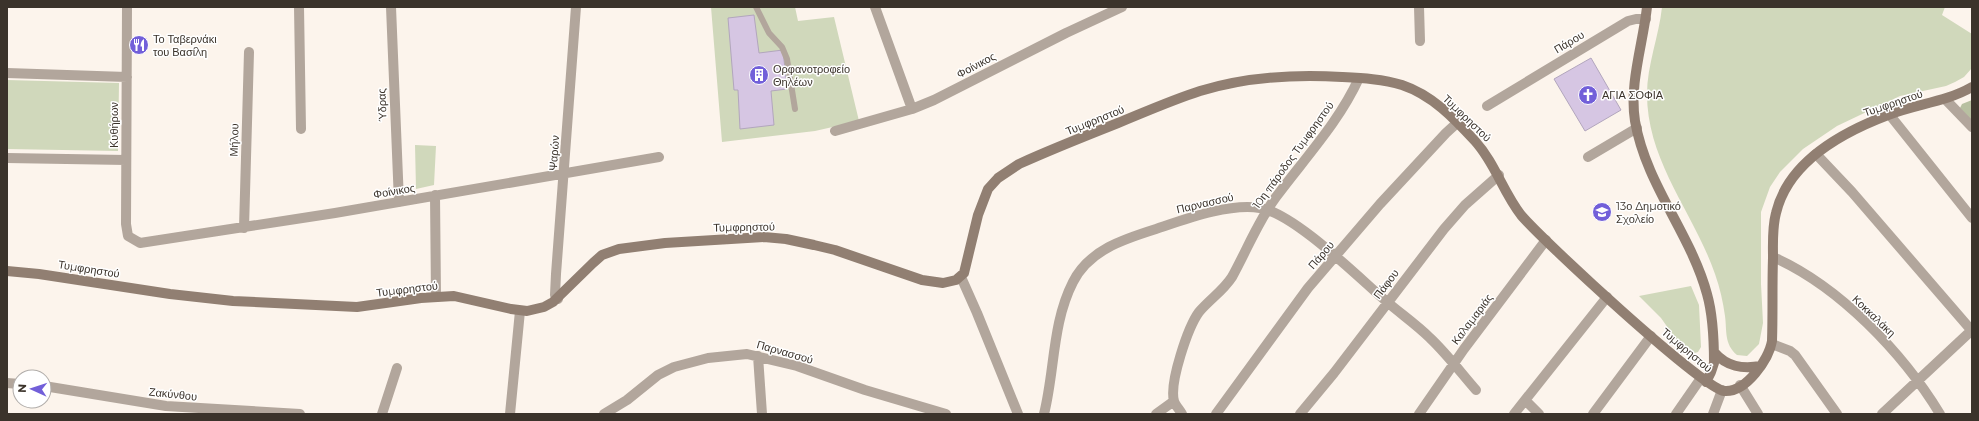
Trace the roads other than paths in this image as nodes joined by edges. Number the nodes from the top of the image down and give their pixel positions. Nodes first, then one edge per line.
1 (127, 7) edge
2 (299, 7) edge
3 (391, 7) edge
4 (576, 7) edge
5 (756, 7) edge
6 (875, 7) edge
7 (1122, 7) edge
8 (1419, 7) edge
9 (1647, 7) edge
10 (1646, 19) junction
11 (1420, 41) dead end
12 (249, 52) dead end
13 (7, 73) edge
14 (126, 77) junction
15 (1359, 78) junction
16 (1972, 88) edge
17 (1945, 99) junction
18 (1487, 106) dead end
19 (795, 109) dead end
20 (912, 109) junction
21 (1889, 114) junction
22 (1458, 123) junction
23 (1972, 127) edge
24 (1637, 128) junction
25 (301, 129) dead end
26 (835, 131) dead end
27 (1816, 154) junction
28 (659, 157) dead end
29 (1588, 157) dead end
30 (7, 158) edge
31 (126, 160) junction
32 (565, 173) junction
33 (1499, 175) junction
34 (435, 195) junction
35 (399, 202) junction
36 (1268, 209) junction
37 (1972, 218) edge
38 (244, 228) junction
39 (133, 240) joint
40 (1546, 240) junction
41 (1336, 256) junction
42 (1773, 257) junction
43 (7, 271) edge
44 (960, 277) junction
45 (561, 296) junction
46 (436, 297) junction
47 (1607, 298) junction
48 (1387, 302) junction
49 (520, 311) junction
50 (1972, 330) edge
51 (1651, 336) junction
52 (1772, 344) junction
53 (1714, 352) junction
54 (758, 356) junction
55 (1454, 364) junction
56 (1761, 366) junction
57 (397, 368) dead end
58 (1703, 380) junction
59 (1918, 381) junction
60 (1740, 386) junction
61 (52, 387) edge
62 (1476, 390) dead end
63 (1722, 390) junction
64 (1525, 400) junction
65 (1174, 401) junction
66 (300, 414) edge
67 (382, 414) edge
68 (510, 414) edge
69 (604, 414) edge
70 (762, 414) edge
71 (946, 414) edge
72 (1018, 414) edge
73 (1044, 414) edge
74 (1156, 414) edge
75 (1182, 414) edge
76 (1216, 414) edge
77 (1300, 414) edge
78 (1419, 414) edge
79 (1514, 414) edge
80 (1539, 414) edge
81 (1593, 414) edge
82 (1676, 414) edge
83 (1713, 414) edge
84 (1758, 414) edge
85 (1837, 414) edge
86 (1882, 414) edge
87 (1940, 414) edge

1 - 14 street, Κυθήρων
2 - 25 street
3 - 35 street, Ύδρας
4 - 32 street, Ψαρών
5 - 19 lane
6 - 20 street
7 - 20 street, Φοίνικος
8 - 11 street
9 - 10 street
10 - 18 street, Πάρου
10 - 24 street
12 - 38 street, Μήλου
13 - 14 street
14 - 31 street, Κυθήρων
15 - 22 street, Τυμφρηστού
15 - 36 street, 10η πάροδος Τυμφρηστού
15 - 44 street, Τυμφρηστού
16 - 17 street, Τυμφρηστού
17 - 21 street, Τυμφρηστού
17 - 23 street
20 - 26 street, Φοίνικος
21 - 27 street, Τυμφρηστού
21 - 37 street
22 - 33 street, Τυμφρηστού
22 - 41 street, Πάρου
24 - 29 street
24 - 53 street
27 - 42 street, Τυμφρηστού
27 - 50 street
28 - 32 street, Φοίνικος
30 - 31 street
31 - 39 street, Κυθήρων
32 - 34 street, Φοίνικος
32 - 45 street, Ψαρών
33 - 40 street, Τυμφρηστού
33 - 48 street, Πάφου
34 - 35 street, Φοίνικος
34 - 46 street
35 - 38 street, Φοίνικος
36 - 41 street, Παρνασσού
36 - 65 street, 10η πάροδος Τυμφρηστού
36 - 73 street, Παρνασσού
38 - 39 street, Φοίνικος
40 - 47 street, Τυμφρηστού
40 - 55 street, Καλαμαριάς
41 - 48 street, Παρνασσού
41 - 76 street, Πάρου
42 - 52 street, Τυμφρηστού
42 - 59 street, Κοκκαλάκη
43 - 46 street, Τυμφρηστού
44 - 45 street, Τυμφρηστού
44 - 72 street
45 - 49 street, Τυμφρηστού
46 - 49 street, Τυμφρηστού
47 - 51 street, Τυμφρηστού
47 - 64 street
48 - 55 street, Παρνασσού
48 - 77 street, Πάφου
49 - 68 street
50 - 59 street
51 - 58 street, Τυμφρηστού
51 - 81 street
52 - 56 street, Τυμφρηστού
52 - 85 street
53 - 56 street
53 - 58 street
54 - 69 street, Παρνασσού
54 - 70 street
54 - 71 street, Παρνασσού
55 - 62 street, Παρνασσού
55 - 78 street, Καλαμαριάς
56 - 60 street, Τυμφρηστού
57 - 67 street
58 - 63 street, Τυμφρηστού
58 - 82 street
59 - 86 street
59 - 87 street, Κοκκαλάκη
60 - 63 street
60 - 84 street
61 - 66 street, Ζακύνθου
63 - 83 street
64 - 79 street
64 - 80 street
65 - 74 street
65 - 75 street

